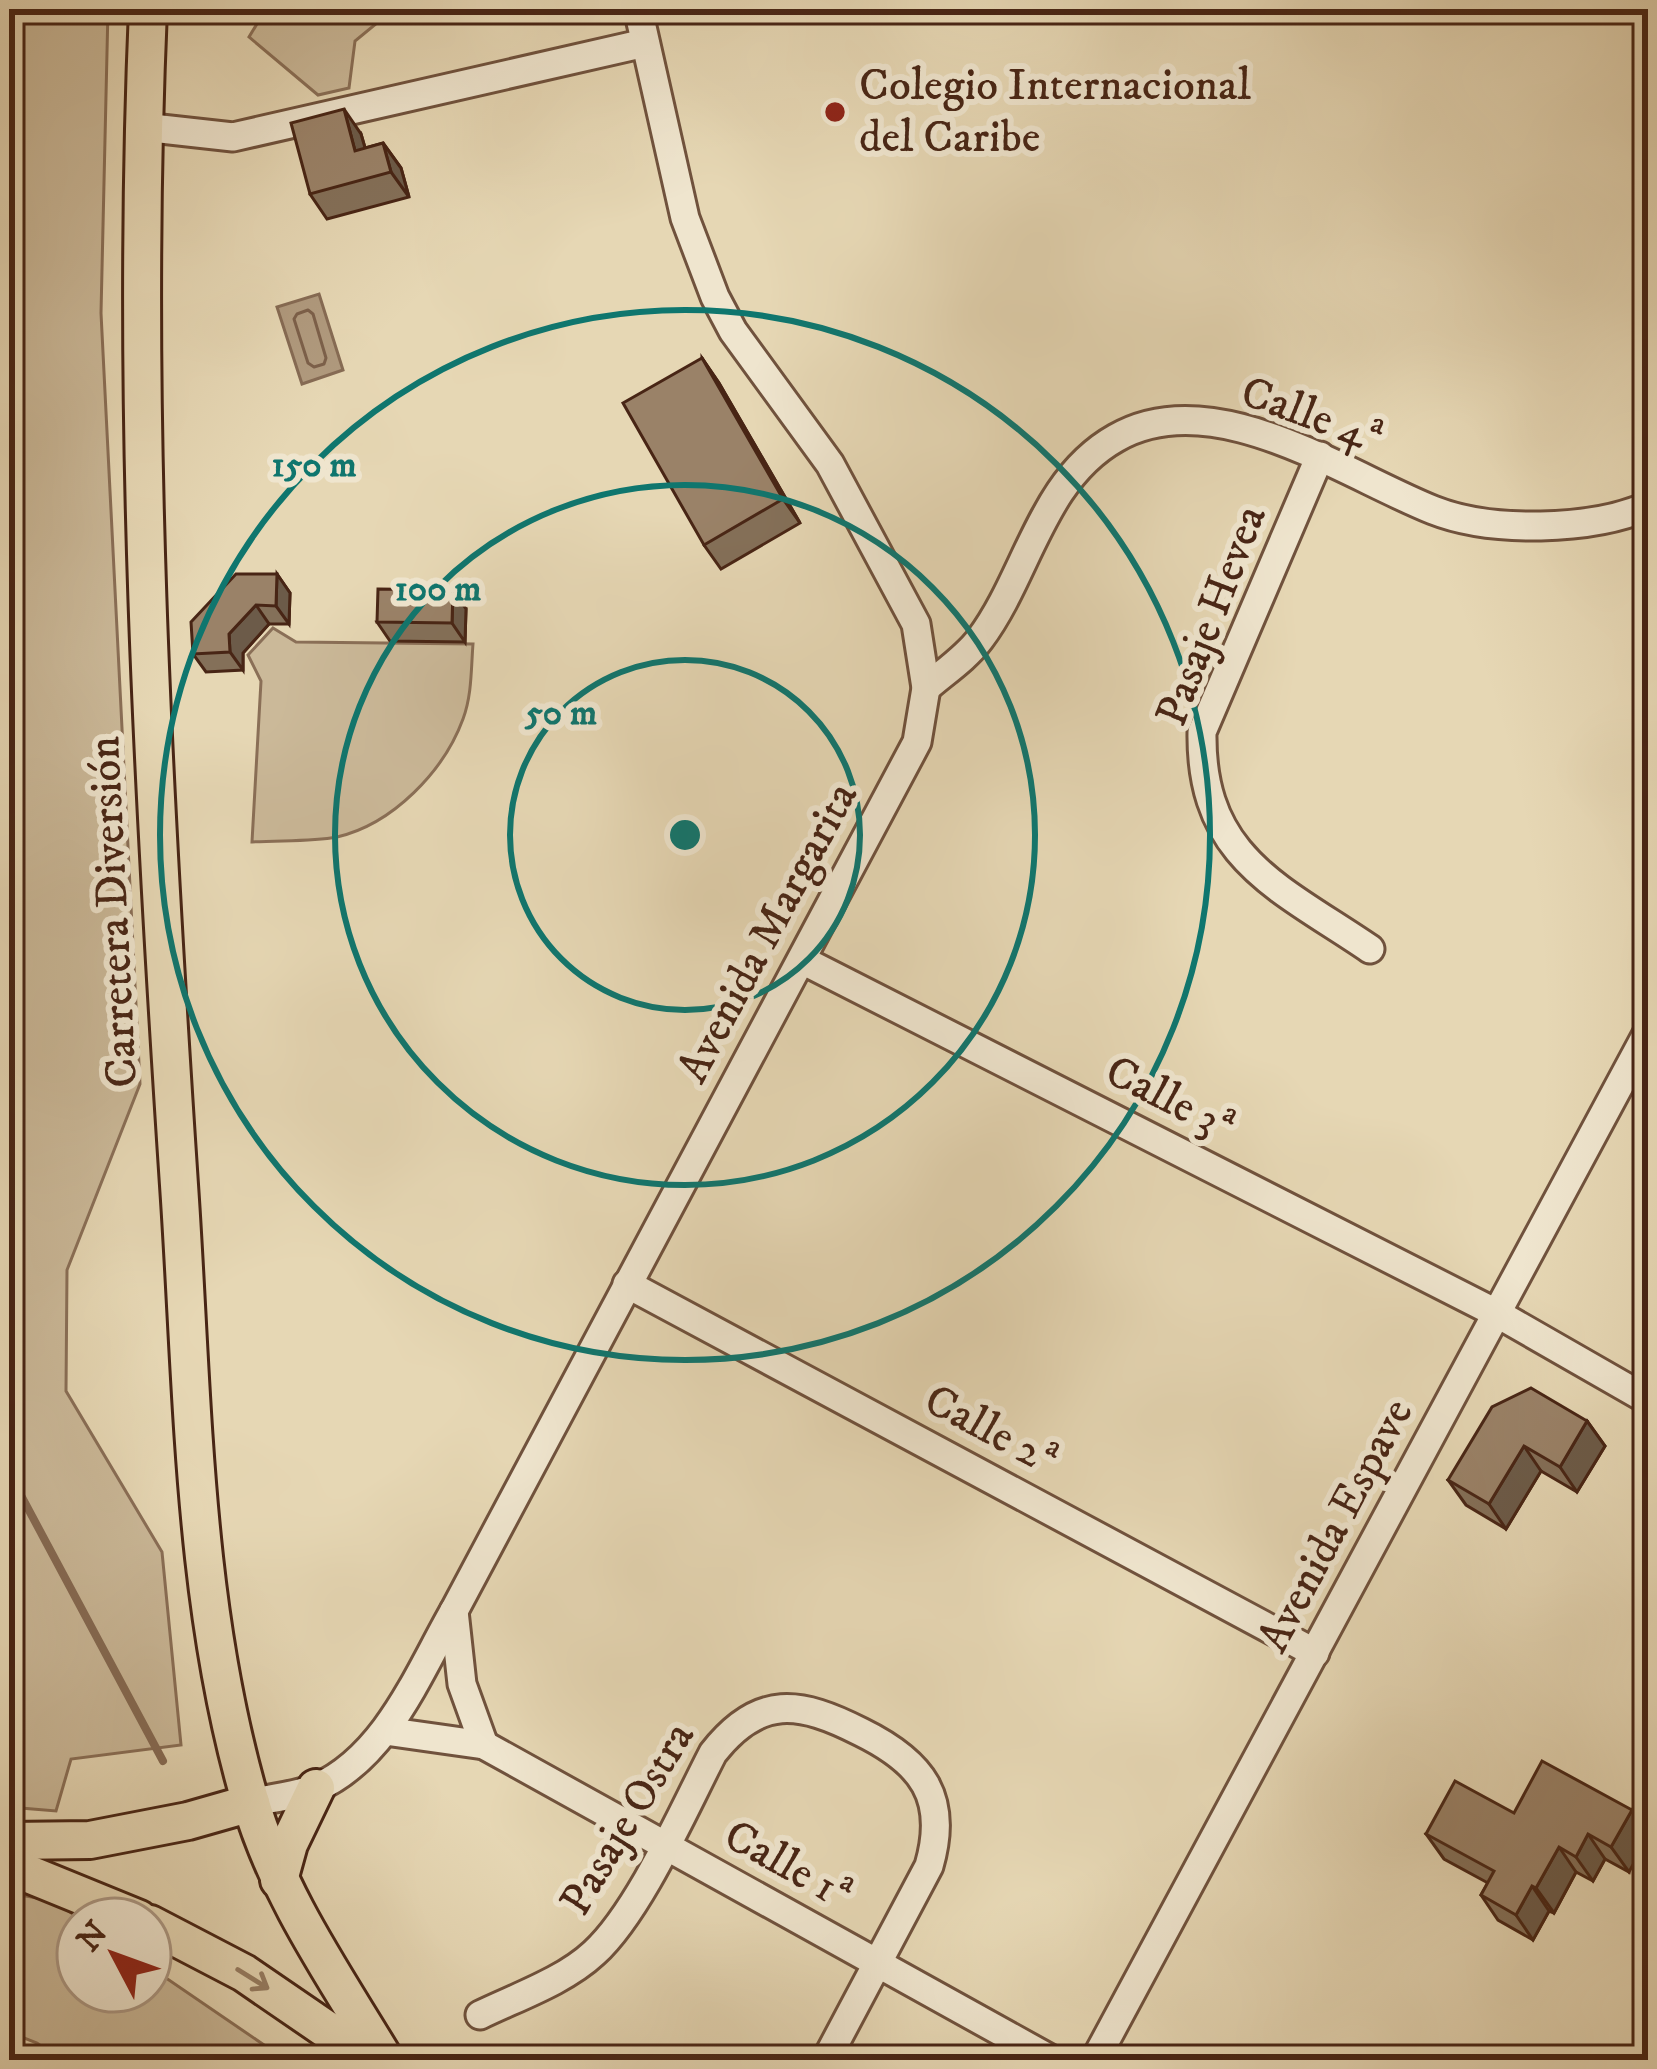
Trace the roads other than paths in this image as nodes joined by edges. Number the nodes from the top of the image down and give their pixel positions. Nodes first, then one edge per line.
1 (148, 9) edge
2 (638, 9) edge
3 (645, 43) junction
4 (143, 127) junction
5 (1320, 456) junction
6 (1648, 506) edge
7 (926, 688) junction
8 (1370, 949) dead end
9 (803, 961) junction
10 (1648, 1031) edge
11 (627, 1284) junction
12 (1498, 1314) junction
13 (1648, 1400) edge
14 (454, 1611) junction
15 (1315, 1652) junction
16 (385, 1731) junction
17 (484, 1745) junction
18 (316, 1788) junction
19 (251, 1803) junction
20 (9, 1841) edge
21 (665, 1845) junction
22 (9, 1866) edge
23 (279, 1880) junction
24 (80, 1895) edge
25 (298, 1922) junction
26 (174, 1937) edge
27 (878, 1964) junction
28 (479, 2015) dead end
29 (318, 2023) junction
30 (371, 2060) edge
31 (385, 2060) edge
32 (826, 2060) edge
33 (1052, 2060) edge
34 (1095, 2060) edge

1 - 4 main road, Carretera Diversión
2 - 3 street, Avenida Margarita
3 - 4 street
3 - 7 street, Avenida Margarita
4 - 19 main road, Carretera Diversión
5 - 6 street, Calle 4ª
5 - 7 street, Calle 4ª
5 - 8 street, Pasaje Hevea
7 - 9 street, Avenida Margarita
9 - 11 street, Avenida Margarita
9 - 12 street, Calle 3ª
10 - 12 street, Avenida Espave
11 - 14 street, Avenida Margarita
11 - 15 street, Calle 2ª
12 - 13 street, Calle 3ª
12 - 15 street, Avenida Espave
14 - 16 street, Avenida Margarita
14 - 17 street
15 - 34 street, Avenida Espave
16 - 17 street
16 - 18 street, Avenida Margarita
17 - 21 street, Calle 1ª
18 - 19 street, Avenida Margarita
18 - 23 main road
19 - 20 main road
19 - 23 main road, Carretera Diversión
21 - 27 street, Calle 1ª
21 - 27 street, Pasaje Ostra
21 - 28 street, Pasaje Ostra
22 - 24 main road
23 - 25 main road, Carretera Diversión
25 - 29 main road
25 - 31 main road
26 -> 29 main road
27 - 32 street, Pasaje Ostra
27 - 33 street, Calle 1ª
29 - 30 main road

